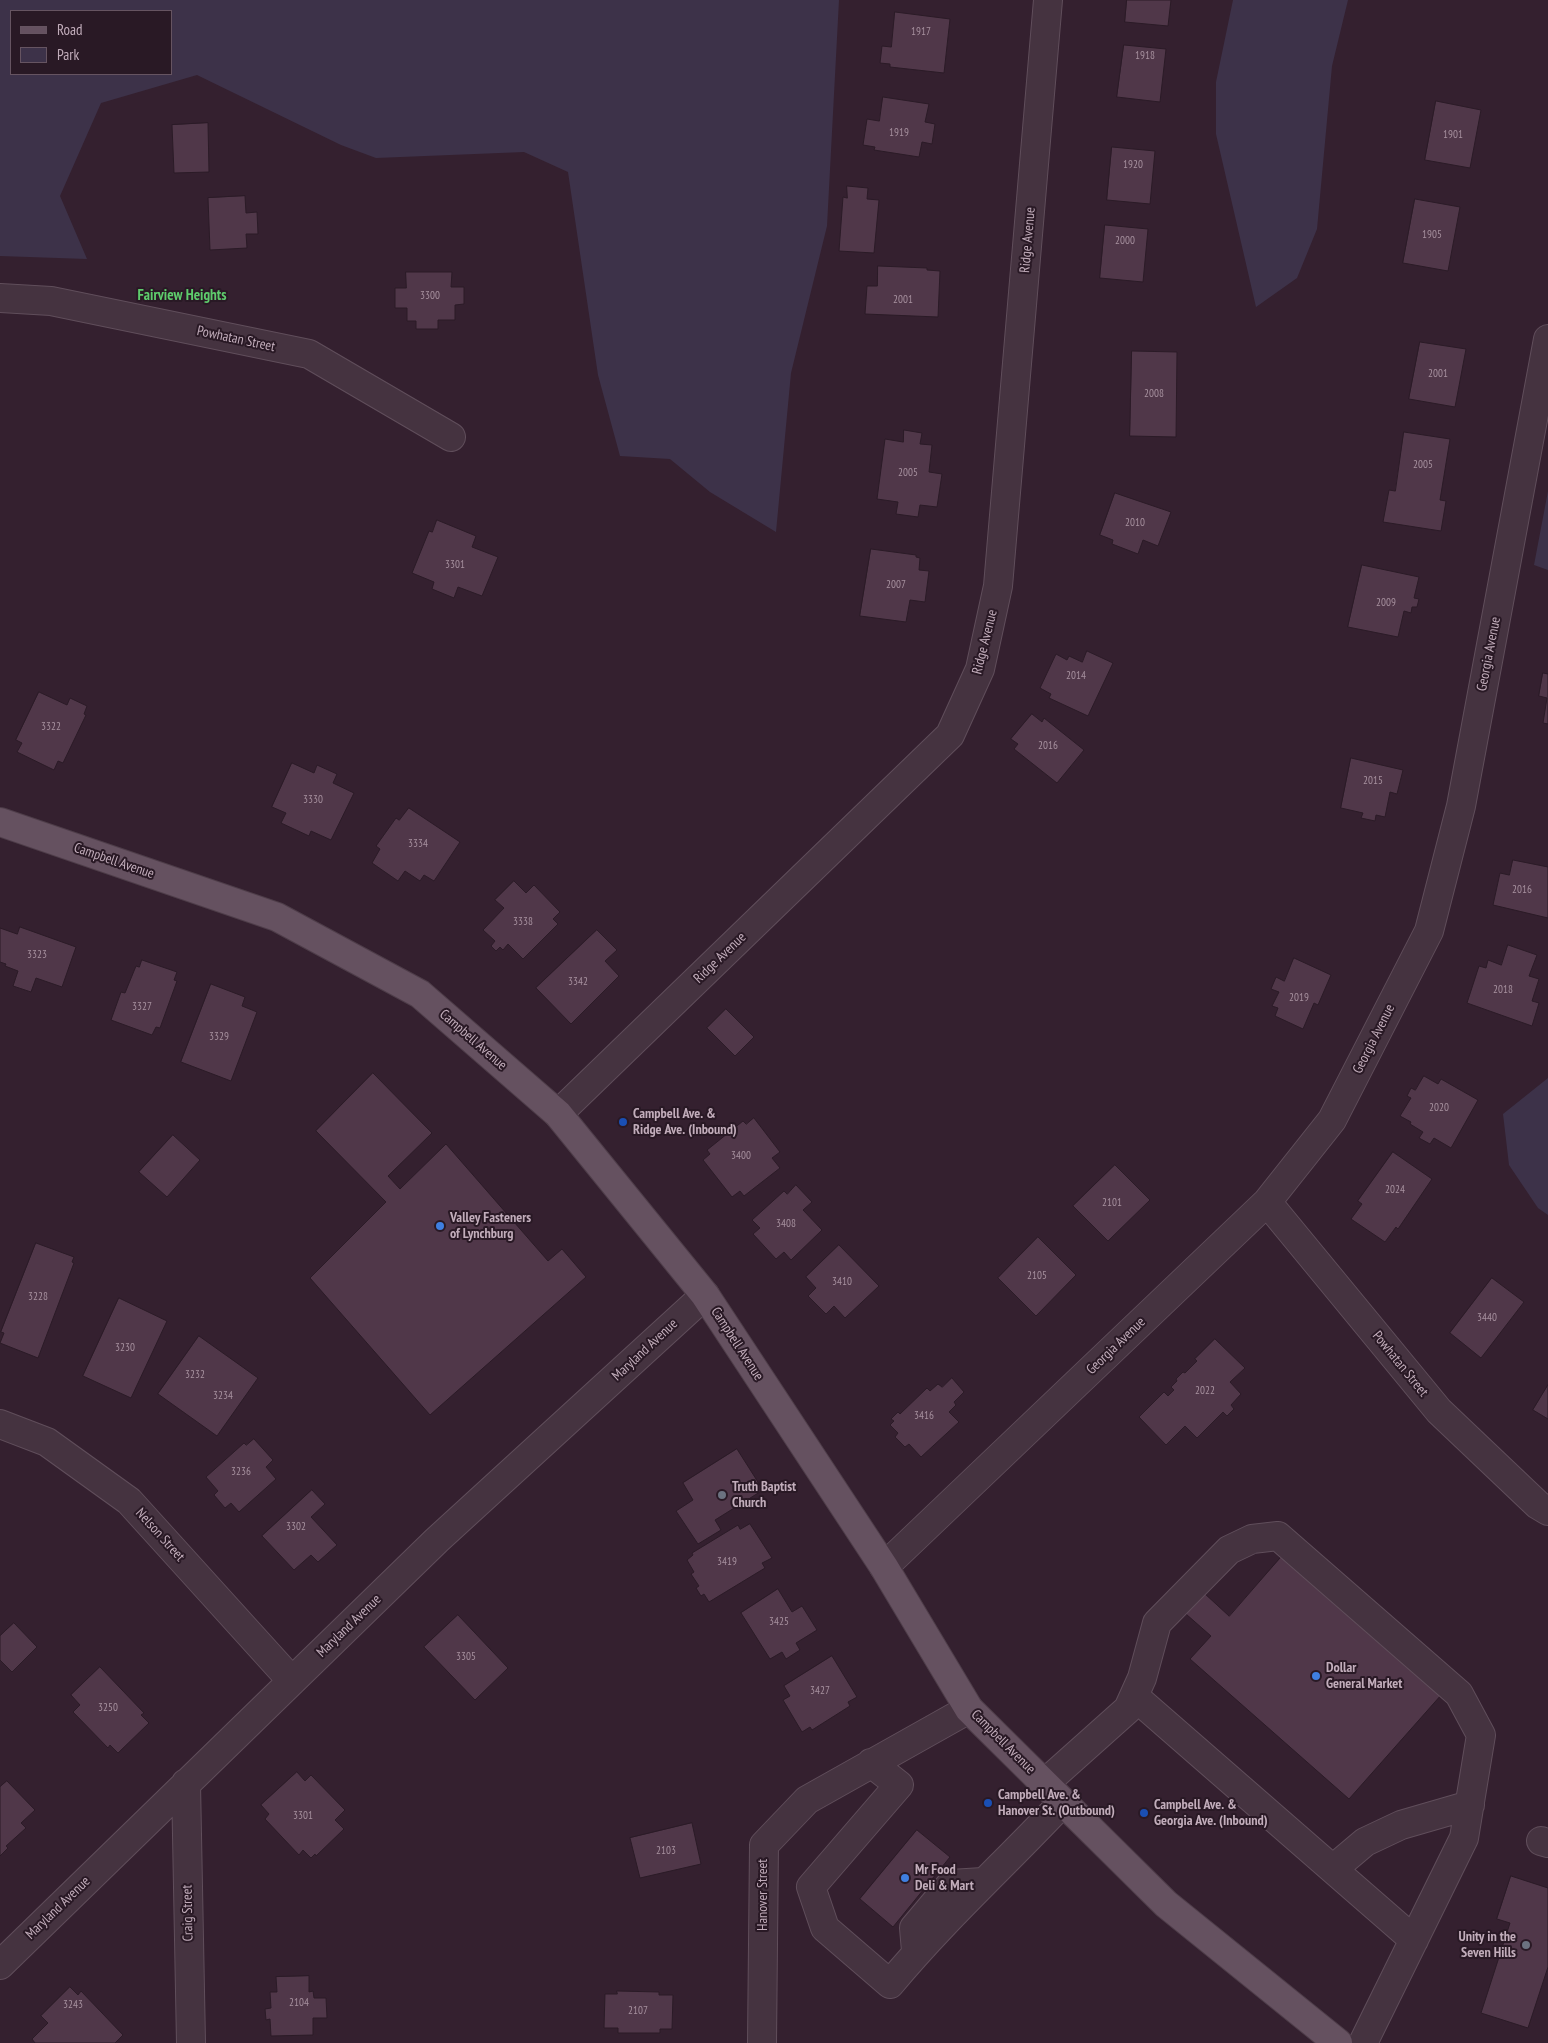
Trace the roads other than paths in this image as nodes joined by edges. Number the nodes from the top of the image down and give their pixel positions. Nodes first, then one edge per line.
1 (1048, 0) edge
2 (0, 298) edge
3 (1548, 339) edge
4 (451, 437) dead end
5 (0, 822) edge
6 (558, 1114) junction
7 (1267, 1202) junction
8 (705, 1295) junction
9 (0, 1424) edge
10 (1548, 1511) edge
11 (884, 1567) junction
12 (292, 1681) junction
13 (1134, 1696) junction
14 (969, 1709) junction
15 (871, 1763) junction
16 (186, 1783) junction
17 (1054, 1793) junction
18 (1470, 1805) junction
19 (1333, 1869) junction
20 (1414, 1940) junction
21 (0, 1965) edge
22 (190, 2043) edge
23 (762, 2043) edge
24 (1343, 2043) edge

1 - 6 street, Ridge Avenue
2 - 4 street, Powhatan Street
3 - 7 street, Georgia Avenue
5 - 6 main road, Campbell Avenue
6 - 8 main road, Campbell Avenue
7 - 10 street, Powhatan Street
7 - 11 street, Georgia Avenue
8 - 11 main road, Campbell Avenue
8 - 12 street, Maryland Avenue
9 - 12 street, Nelson Street
11 - 14 main road, Campbell Avenue
12 - 16 street, Maryland Avenue
13 - 17 street
13 - 18 street
13 - 19 street
14 - 15 street, Hanover Street
14 - 17 main road, Campbell Avenue
15 - 17 street
15 - 23 street, Hanover Street
16 - 21 street, Maryland Avenue
16 - 22 street, Craig Street
17 - 24 main road, Campbell Avenue
18 - 19 street
18 - 20 street
19 - 20 street
20 - 24 street

